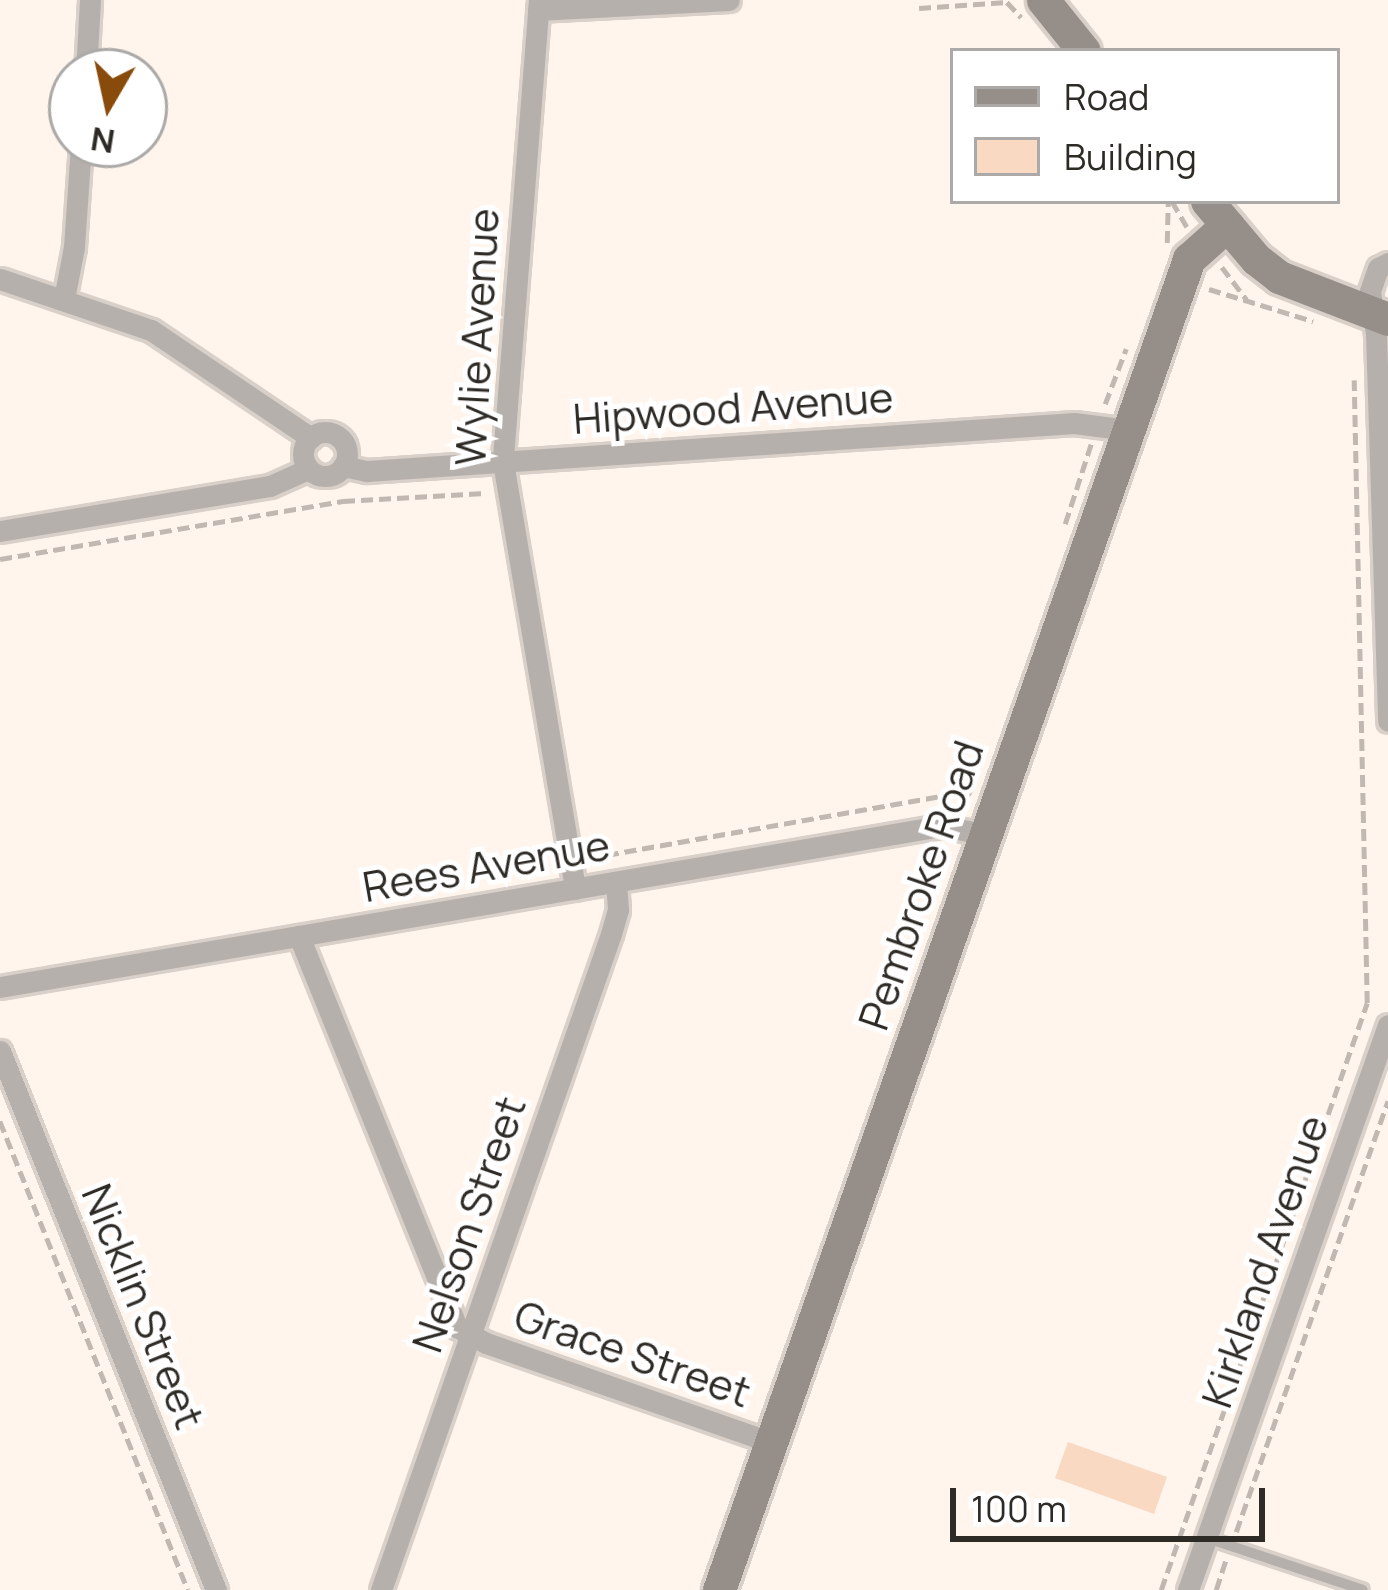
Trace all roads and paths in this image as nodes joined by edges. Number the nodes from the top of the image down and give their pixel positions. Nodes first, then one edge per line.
1 (90, 0) edge
2 (729, 0) edge
3 (538, 5) edge
4 (919, 8) dead end
5 (1035, 12) edge
6 (87, 48) edge
7 (1080, 48) edge
8 (79, 168) edge
9 (1178, 204) edge
10 (1207, 218) edge
11 (1388, 263) edge
12 (1222, 267) dead end
13 (0, 278) edge
14 (1204, 288) dead end
15 (64, 299) junction
16 (1247, 300) junction
17 (1380, 316) edge
18 (1313, 321) dead end
19 (1354, 376) dead end
20 (1129, 430) junction
21 (310, 438) junction
22 (1091, 444) dead end
23 (503, 462) junction
24 (343, 466) junction
25 (308, 469) junction
26 (491, 504) dead end
27 (1064, 526) dead end
28 (0, 531) edge
29 (0, 560) edge
30 (1388, 721) edge
31 (974, 784) dead end
32 (985, 834) junction
33 (585, 859) dead end
34 (616, 882) junction
35 (575, 889) junction
36 (299, 936) junction
37 (0, 987) edge
38 (1388, 1025) edge
39 (0, 1051) edge
40 (1388, 1101) edge
41 (0, 1121) edge
42 (470, 1336) junction
43 (771, 1442) junction
44 (1207, 1538) junction
45 (1232, 1543) junction
46 (188, 1590) edge
47 (216, 1590) edge
48 (381, 1590) edge
49 (719, 1590) edge
50 (1161, 1590) edge
51 (1188, 1590) edge
52 (1216, 1590) edge
53 (1363, 1590) edge

1 - 6 street
2 - 3 street
3 - 23 street, Wylie Avenue
4 - 5 path
5 - 7 street
8 - 15 street
9 - 10 path
10 - 17 street
10 - 20 street, Pembroke Road
11 - 17 street
12 - 16 path
13 - 15 street
14 - 16 path
15 - 21 street
16 - 18 path
17 - 30 street
19 - 50 path
20 - 23 street, Hipwood Avenue
20 - 32 street, Pembroke Road
21 - 24 street
21 - 25 street
22 - 27 path
23 - 24 street, Hipwood Avenue
23 - 35 street, Wylie Avenue
24 - 25 street
25 - 28 street
26 - 29 path
31 - 33 path
32 - 34 street, Rees Avenue
32 - 43 street, Pembroke Road
34 - 35 street, Rees Avenue
34 - 42 street, Nelson Street
35 - 36 street, Rees Avenue
36 - 37 street, Rees Avenue
36 - 42 street
38 - 44 street, Kirkland Avenue
39 - 47 street, Nicklin Street
40 - 45 path
41 - 46 path
42 - 43 street, Grace Street
42 - 48 street, Nelson Street
43 - 49 street, Pembroke Road
44 - 45 lane
44 - 51 street, Kirkland Avenue
45 - 52 path
45 - 53 lane

